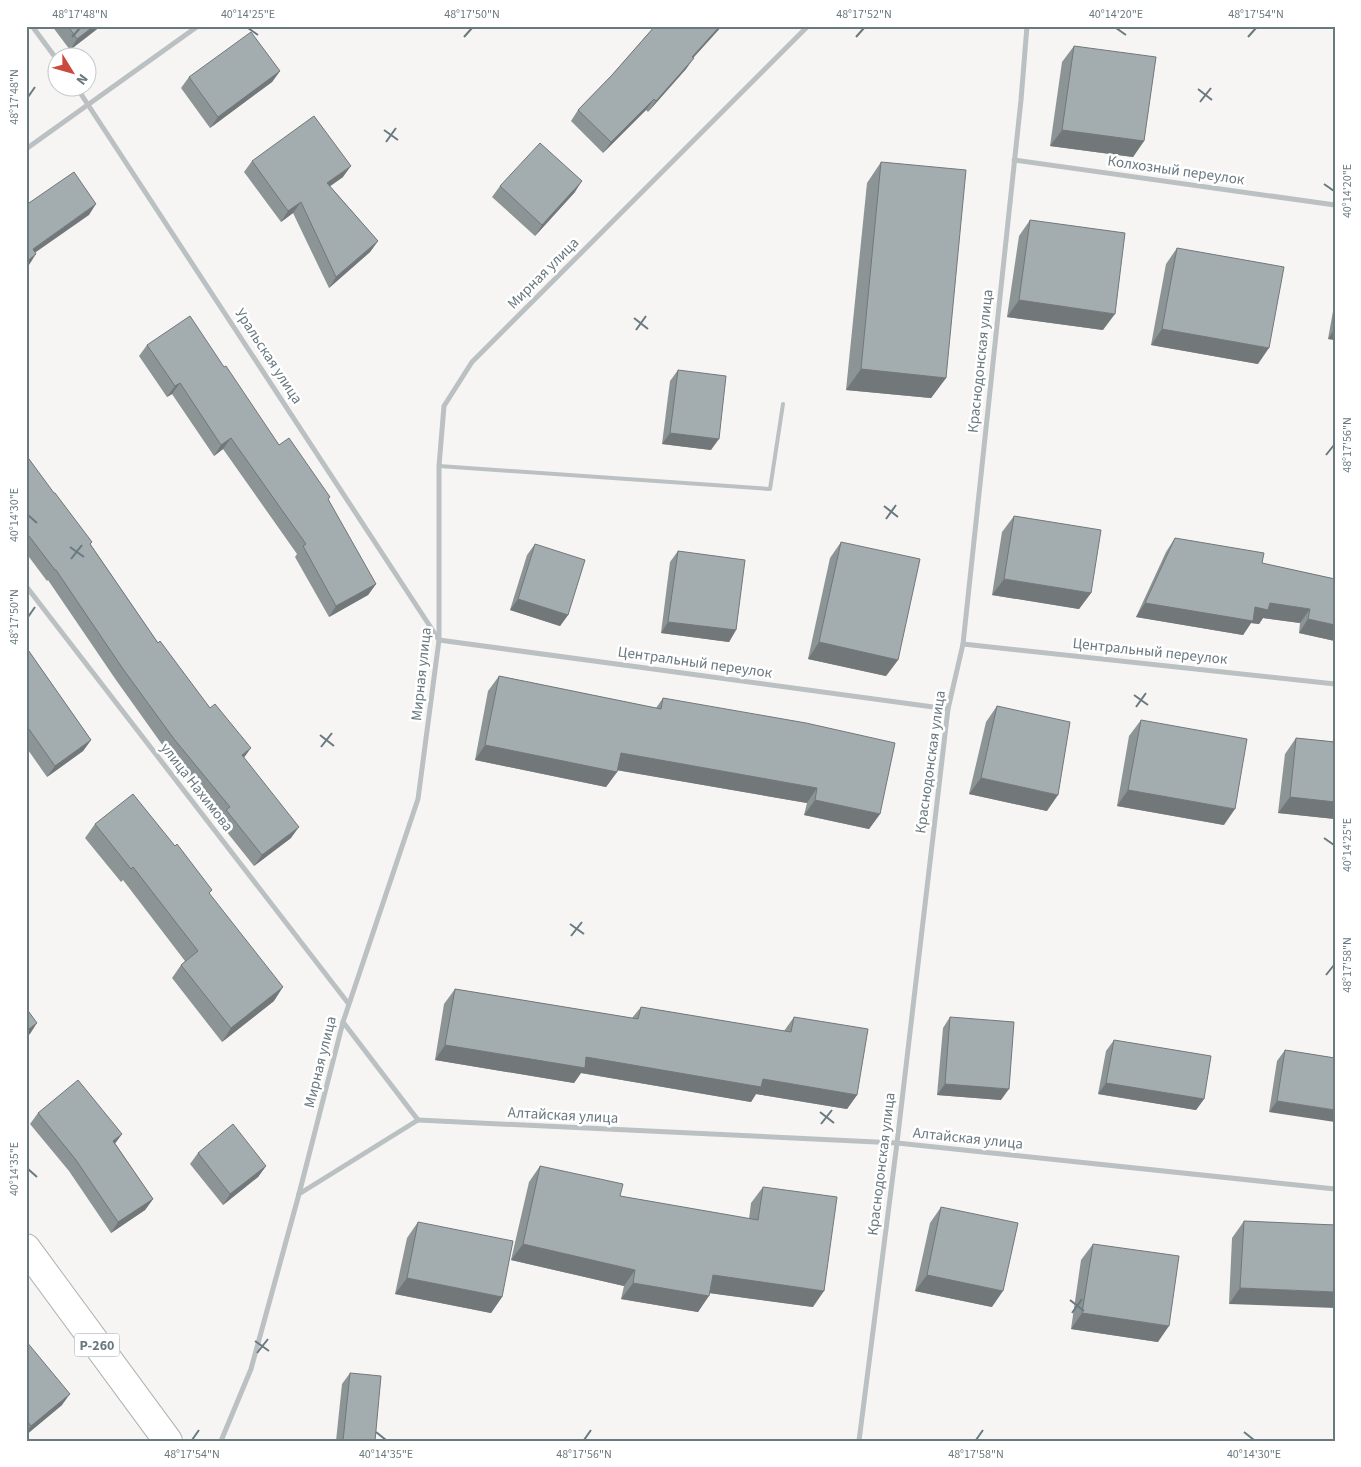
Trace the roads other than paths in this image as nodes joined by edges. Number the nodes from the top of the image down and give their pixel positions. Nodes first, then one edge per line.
1 (32, 26) edge
2 (198, 26) edge
3 (808, 26) edge
4 (1027, 26) edge
5 (48, 48) edge
6 (85, 98) edge
7 (90, 105) junction
8 (26, 149) edge
9 (1014, 160) junction
10 (1335, 205) edge
11 (783, 404) dead end
12 (439, 466) junction
13 (26, 586) edge
14 (439, 640) junction
15 (963, 644) junction
16 (1335, 684) edge
17 (948, 709) junction
18 (348, 1003) junction
19 (343, 1022) junction
20 (418, 1120) junction
21 (896, 1143) junction
22 (1335, 1189) edge
23 (299, 1194) junction
24 (26, 1248) edge
25 (168, 1441) edge
26 (221, 1441) edge
27 (859, 1441) edge

1 - 5 street
2 - 7 street
3 - 12 street, Мирная улица
4 - 9 street, Краснодонская улица
6 - 7 street, Уральская улица
7 - 8 street
7 - 14 street, Уральская улица
9 - 10 street, Колхозный переулок
9 - 15 street, Краснодонская улица
11 - 12 lane
12 - 14 street, Мирная улица
13 - 18 street, улица Нахимова
14 - 17 street, Центральный переулок
14 - 18 street, Мирная улица
15 - 16 street, Центральный переулок
15 - 17 street, Краснодонская улица
17 - 21 street, Краснодонская улица
18 - 19 street, Мирная улица
19 - 20 street
19 - 23 street, Мирная улица
20 - 21 street, Алтайская улица
20 - 23 street
21 - 22 street, Алтайская улица
21 - 27 street, Краснодонская улица
23 - 26 street, Мирная улица
24 - 25 highway, Р-260

